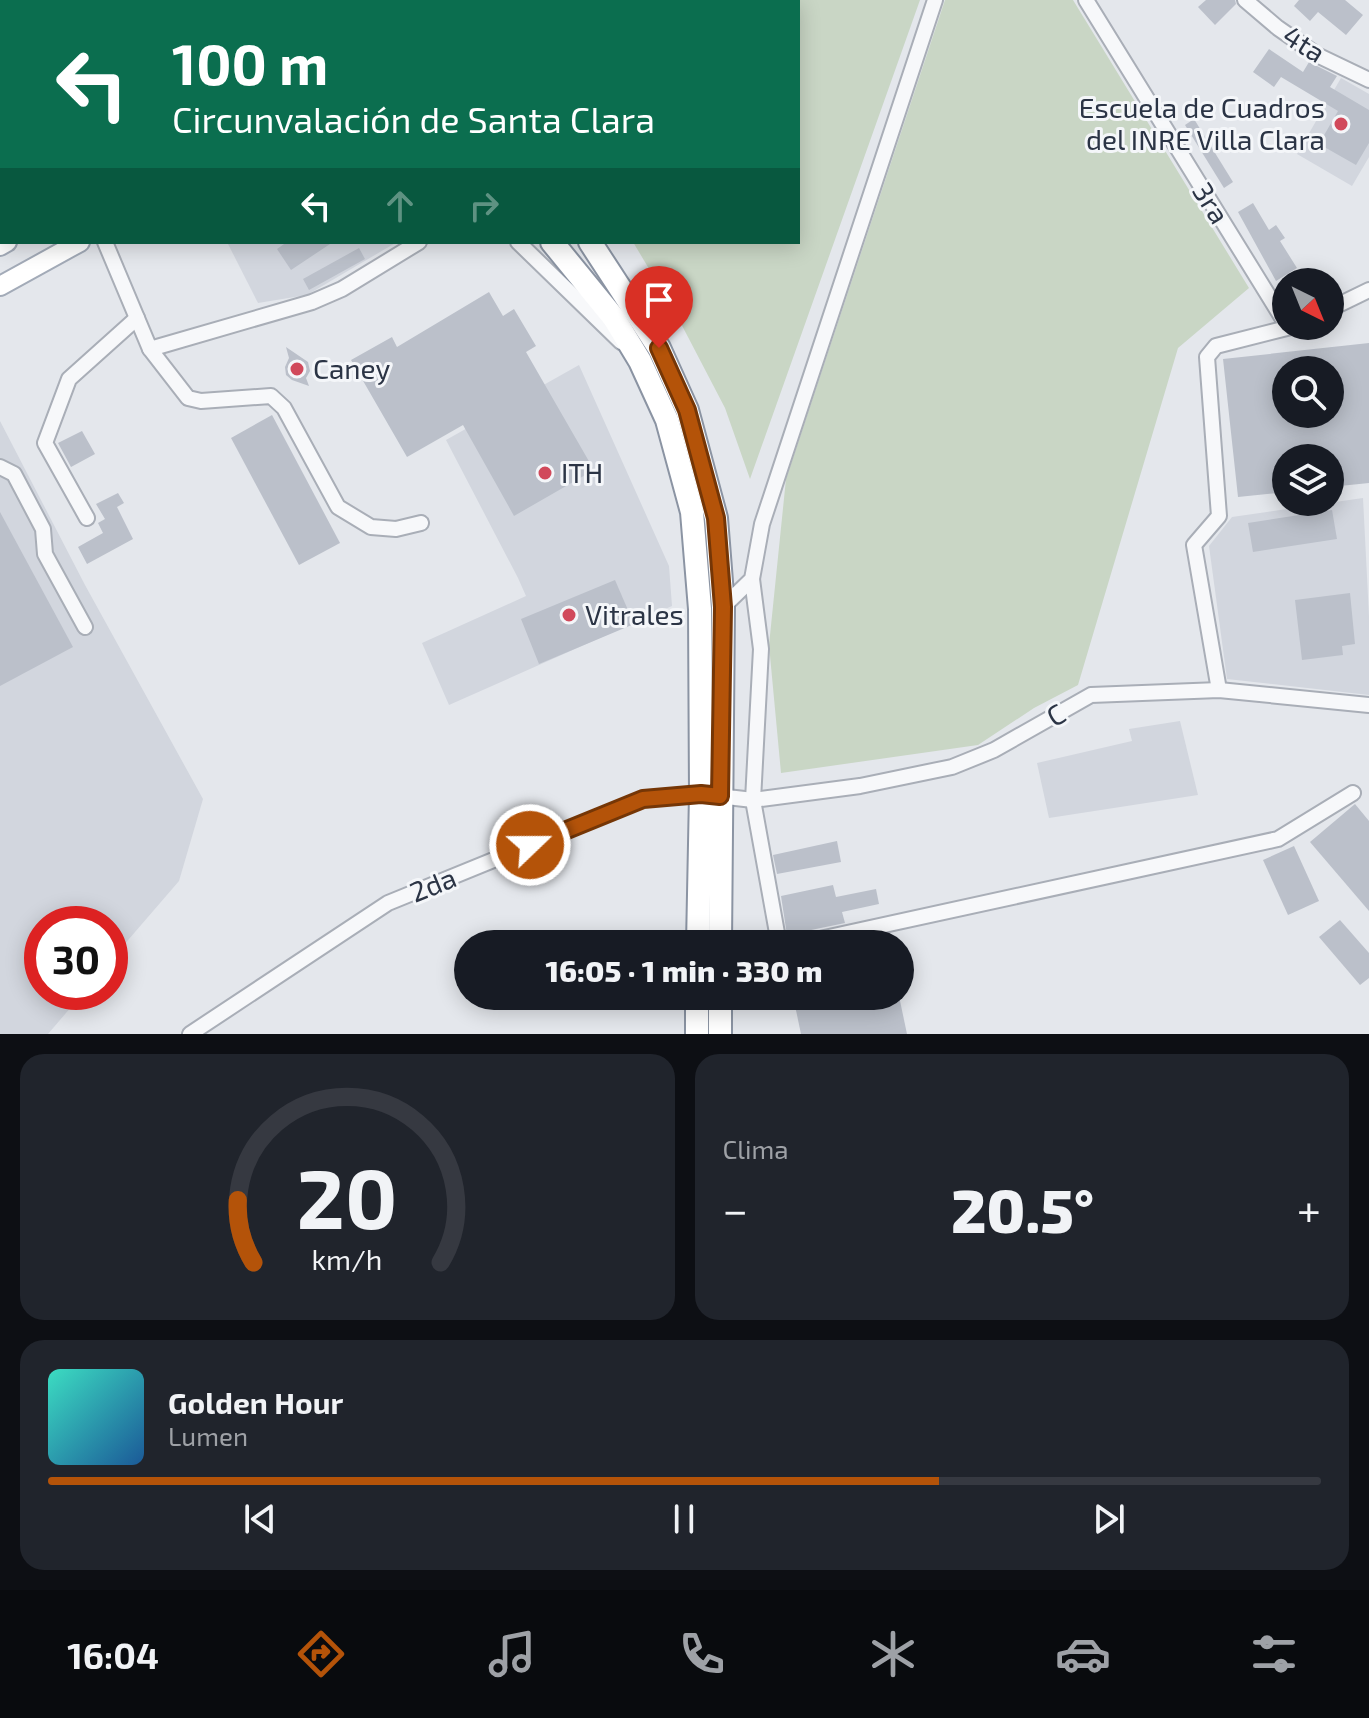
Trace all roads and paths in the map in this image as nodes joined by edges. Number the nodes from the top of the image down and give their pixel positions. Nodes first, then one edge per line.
1 (935, 0) edge
2 (1086, 0) edge
3 (1245, 0) edge
4 (1369, 80) edge
5 (76, 244) edge
6 (106, 244) edge
7 (416, 244) edge
8 (520, 244) edge
9 (554, 244) edge
10 (591, 244) edge
11 (0, 286) edge
12 (1369, 290) edge
13 (1272, 299) edge
14 (1344, 302) edge
15 (137, 318) junction
16 (1272, 331) edge
17 (150, 349) junction
18 (650, 354) junction
19 (0, 467) edge
20 (87, 518) dead end
21 (421, 523) dead end
22 (752, 579) junction
23 (723, 607) junction
24 (85, 627) dead end
25 (1219, 690) junction
26 (1369, 705) edge
27 (1353, 793) dead end
28 (711, 795) junction
29 (753, 800) junction
30 (699, 930) edge
31 (719, 930) edge
32 (776, 930) edge
33 (861, 930) edge
34 (697, 1010) edge
35 (720, 1010) edge
36 (190, 1034) edge
37 (697, 1034) edge
38 (720, 1034) edge

1 - 22 street
2 - 13 street, 3ra
3 - 4 street, 4ta
5 - 11 main road
6 - 15 street
7 - 17 street
8 - 18 street
9 - 18 highway
10 - 18 highway
12 - 14 street
15 - 17 street
15 - 20 street
16 - 25 street
17 - 21 street
18 - 23 highway
18 - 28 highway
19 - 24 street
22 - 23 street
22 - 29 street
23 - 28 highway
25 - 26 street, C
25 - 29 street, C
27 - 33 street
28 - 29 street, C
28 - 30 highway
28 - 31 highway
28 - 36 street, 2da
29 - 32 street
34 - 37 highway
35 - 38 highway

